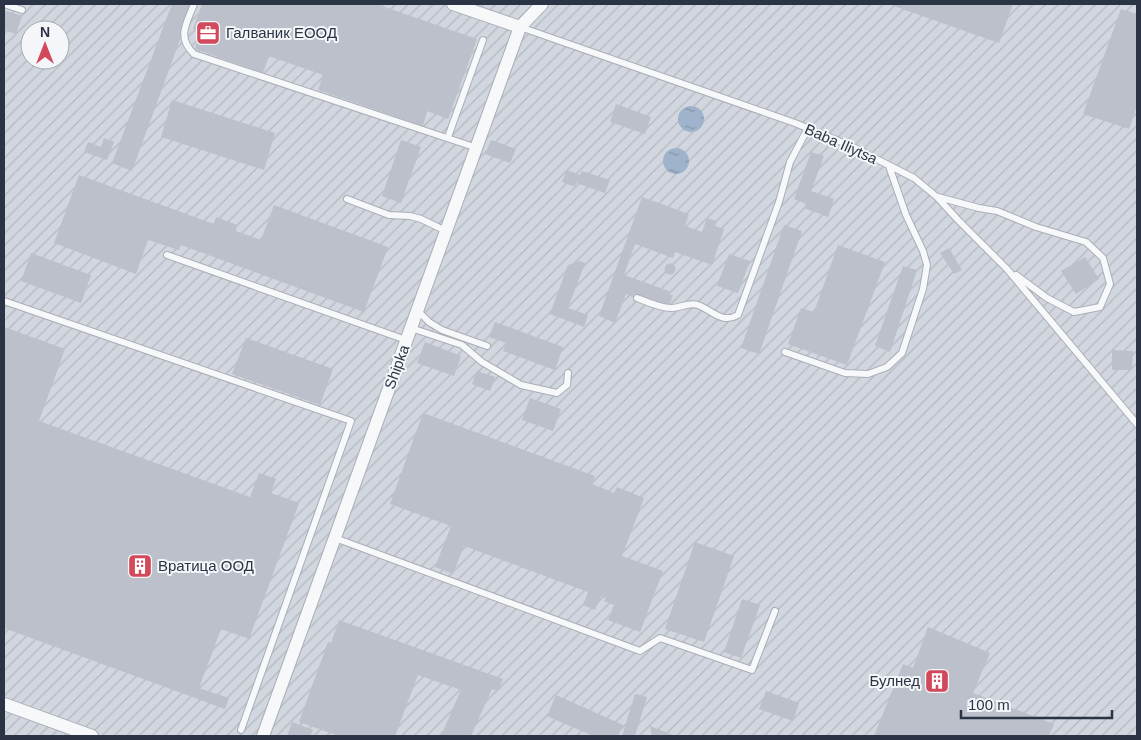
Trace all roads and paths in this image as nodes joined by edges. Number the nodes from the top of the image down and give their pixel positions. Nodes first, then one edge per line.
1 (4, 4) edge
2 (194, 4) edge
3 (453, 4) edge
4 (542, 4) edge
5 (22, 10) dead end
6 (520, 27) junction
7 (483, 40) dead end
8 (808, 128) junction
9 (448, 138) junction
10 (477, 148) junction
11 (889, 166) junction
12 (937, 197) junction
13 (347, 199) dead end
14 (446, 231) junction
15 (167, 255) dead end
16 (1007, 269) junction
17 (637, 298) dead end
18 (4, 301) edge
19 (417, 310) junction
20 (409, 334) junction
21 (487, 346) dead end
22 (785, 352) dead end
23 (568, 373) dead end
24 (1137, 424) edge
25 (335, 538) junction
26 (775, 611) dead end
27 (4, 704) edge
28 (241, 730) dead end
29 (92, 736) edge
30 (263, 736) edge

1 - 5 lane
2 - 9 lane
3 - 6 street, Baba Iliytsa
4 - 6 street, Shipka
6 - 8 lane, Baba Iliytsa
6 - 10 street, Shipka
7 - 9 lane
8 - 11 lane, Baba Iliytsa
8 - 17 lane
9 - 10 lane
10 - 14 street, Shipka
11 - 12 lane, Baba Iliytsa
11 - 22 lane
12 - 16 lane, Baba Iliytsa
12 - 16 lane
13 - 14 lane
14 - 19 street, Shipka
15 - 20 lane
16 - 24 lane, Baba Iliytsa
18 - 28 lane
19 - 20 street, Shipka
19 - 21 lane
20 - 23 lane
20 - 25 street, Shipka
25 - 26 lane
25 - 30 street, Shipka
27 - 29 street

